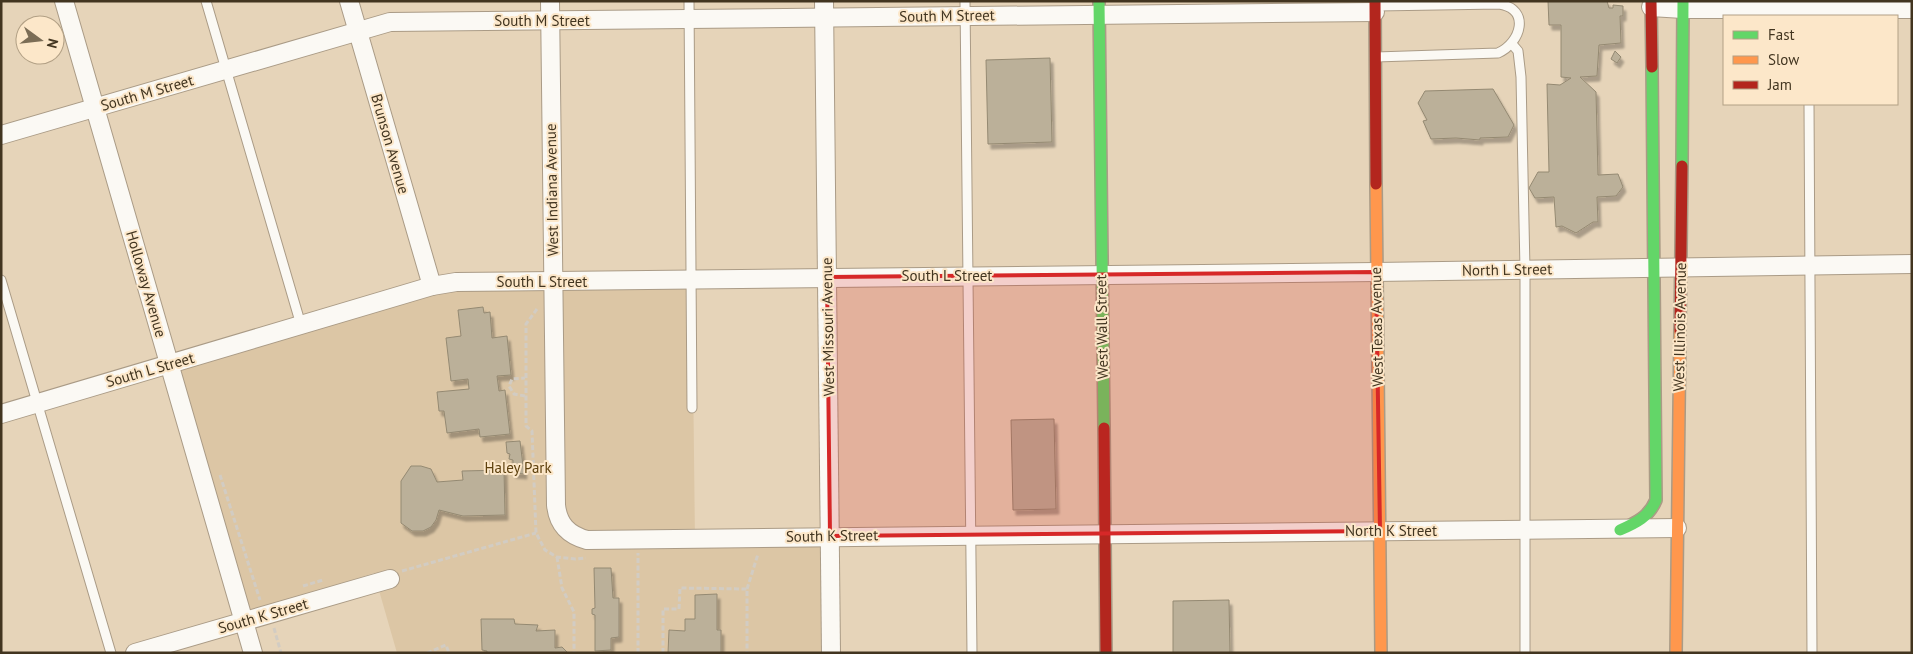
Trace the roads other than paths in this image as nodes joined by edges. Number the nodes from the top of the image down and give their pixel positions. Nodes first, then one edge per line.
1 (64, 1) edge
2 (206, 1) edge
3 (349, 1) edge
4 (550, 1) edge
5 (689, 1) edge
6 (1651, 4) edge
7 (1683, 5) edge
8 (1375, 6) edge
9 (1099, 8) edge
10 (965, 9) edge
11 (1808, 9) edge
12 (1912, 9) edge
13 (824, 10) edge
14 (690, 20) junction
15 (551, 21) junction
16 (357, 31) junction
17 (1512, 44) junction
18 (1375, 57) junction
19 (226, 70) junction
20 (1809, 105) edge
21 (95, 108) junction
22 (1, 135) edge
23 (1912, 264) edge
24 (1810, 266) junction
25 (1655, 268) junction
26 (1682, 268) junction
27 (1525, 270) junction
28 (1376, 272) junction
29 (1102, 275) junction
30 (968, 276) junction
31 (827, 277) junction
32 (1, 280) edge
33 (692, 280) junction
34 (553, 282) junction
35 (432, 286) junction
36 (301, 325) junction
37 (169, 364) junction
38 (37, 403) junction
39 (692, 408) dead end
40 (1, 414) edge
41 (563, 527) joint
42 (1677, 528) junction
43 (1526, 530) junction
44 (1620, 530) junction
45 (1380, 531) junction
46 (1105, 534) junction
47 (970, 535) junction
48 (830, 536) junction
49 (390, 579) dead end
50 (244, 622) junction
51 (111, 653) edge
52 (135, 653) edge
53 (253, 653) edge
54 (831, 653) edge
55 (972, 653) edge
56 (1106, 653) edge
57 (1381, 653) edge
58 (1525, 653) edge
59 (1676, 653) edge
60 (1812, 653) edge

1 - 21 street, Holloway Avenue
2 - 19 lane
3 - 16 street, Brunson Avenue
4 - 15 street, West Indiana Avenue
5 - 14 lane
6 - 7 street
6 - 25 main road, West Illinois Avenue
7 - 11 street
7 - 26 main road, West Illinois Avenue
8 - 9 street, South M Street
8 - 17 lane
8 - 18 main road, West Texas Avenue
9 - 10 street, South M Street
9 - 29 main road, West Wall Street
10 - 13 street, South M Street
10 - 30 lane
11 - 12 street
13 - 14 street, South M Street
13 - 31 street, West Missouri Avenue
14 - 15 street, South M Street
14 - 33 lane
15 - 16 street, South M Street
15 - 34 street, West Indiana Avenue
16 - 19 street, South M Street
16 - 35 street, Brunson Avenue
17 - 18 lane
17 - 27 lane
18 - 28 main road, West Texas Avenue
19 - 21 street, South M Street
19 - 36 lane
20 - 24 lane
21 - 22 street, South M Street
21 - 37 street, Holloway Avenue
23 - 24 street, North L Street
24 - 26 street, North L Street
24 - 60 lane
25 - 26 street, North L Street
25 - 27 street, North L Street
25 - 44 main road, West Illinois Avenue
26 - 42 main road, West Illinois Avenue
27 - 28 street, North L Street
27 - 43 lane
28 - 29 street, North L Street
28 - 45 main road, West Texas Avenue
29 - 30 street, South L Street
29 - 46 main road, West Wall Street
30 - 31 street, South L Street
30 - 47 lane
31 - 33 street, South L Street
31 - 48 street, West Missouri Avenue
32 - 38 lane
33 - 34 street, South L Street
33 - 39 lane
34 - 35 street, South L Street
34 - 41 street, West Indiana Avenue
35 - 36 street, South L Street
36 - 37 street, South L Street
37 - 38 street, South L Street
37 - 50 street, Holloway Avenue
38 - 40 street, South L Street
38 - 51 lane
41 - 48 street, South K Street
42 - 44 street, North K Street
42 - 59 main road, West Illinois Avenue
43 - 44 street, North K Street
43 - 45 street, North K Street
43 - 58 lane
45 - 46 street, North K Street
45 - 57 main road, West Texas Avenue
46 - 47 street, South K Street
46 - 56 main road, West Wall Street
47 - 48 street, South K Street
47 - 55 lane
48 - 54 street, West Missouri Avenue
49 - 50 street, South K Street
50 - 52 street, South K Street
50 - 53 street, Holloway Avenue

